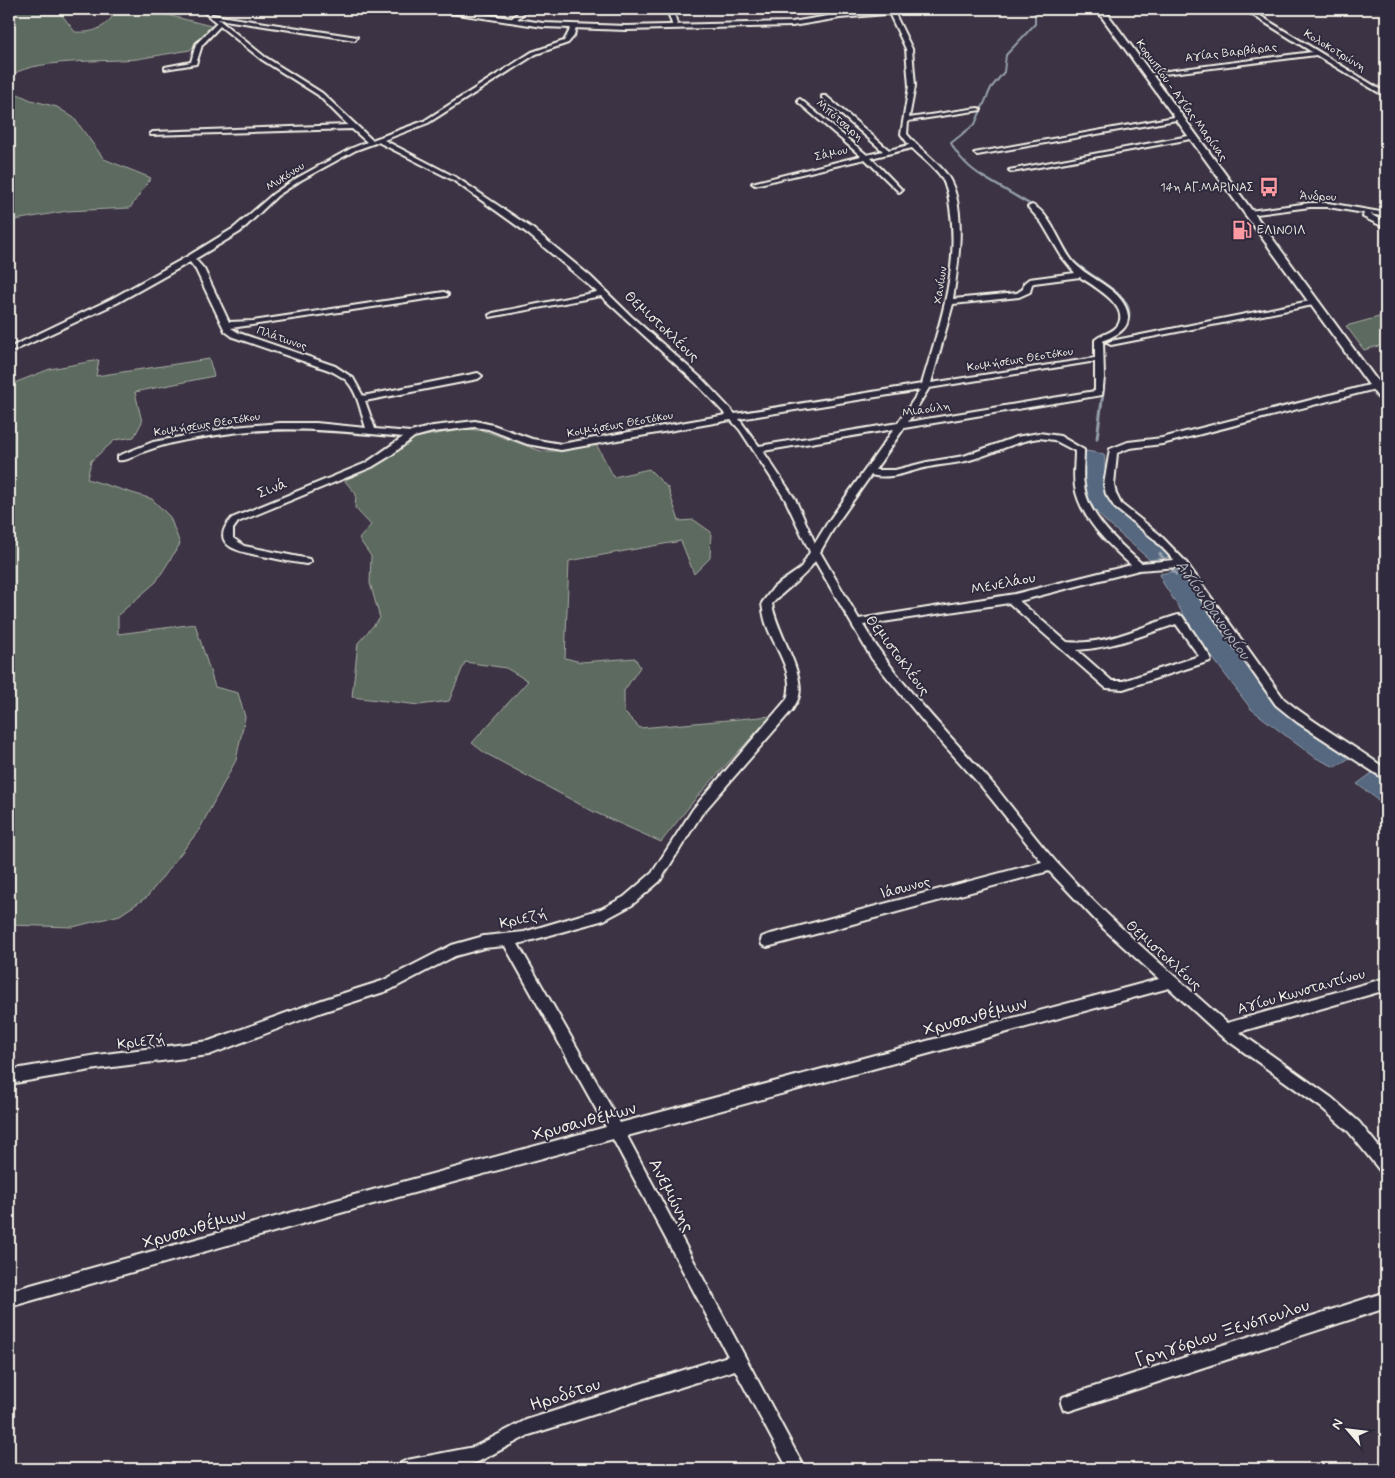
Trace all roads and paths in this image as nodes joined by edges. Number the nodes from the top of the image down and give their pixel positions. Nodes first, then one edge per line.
1 (204, 9) edge
2 (438, 9) edge
3 (525, 9) edge
4 (670, 9) edge
5 (920, 9) edge
6 (1100, 9) edge
7 (1246, 9) edge
8 (888, 10) edge
9 (212, 16) junction
10 (512, 21) junction
11 (220, 23) junction
12 (574, 27) junction
13 (676, 27) junction
14 (355, 38) dead end
15 (1317, 53) junction
16 (167, 68) dead end
17 (1148, 74) junction
18 (1386, 95) edge
19 (824, 97) dead end
20 (800, 101) dead end
21 (978, 110) dead end
22 (1180, 118) junction
23 (905, 120) junction
24 (354, 127) junction
25 (153, 134) dead end
26 (1194, 137) junction
27 (376, 141) junction
28 (914, 146) junction
29 (887, 152) junction
30 (977, 153) dead end
31 (866, 157) junction
32 (1012, 170) dead end
33 (755, 182) dead end
34 (899, 190) dead end
35 (1032, 206) dead end
36 (1357, 211) junction
37 (1249, 213) junction
38 (1386, 215) edge
39 (1386, 226) edge
40 (191, 258) junction
41 (1082, 274) junction
42 (603, 293) junction
43 (444, 294) dead end
44 (949, 302) junction
45 (1314, 302) junction
46 (493, 316) dead end
47 (253, 323) junction
48 (226, 325) junction
49 (236, 335) junction
50 (1111, 343) dead end
51 (9, 351) edge
52 (1098, 360) junction
53 (478, 376) dead end
54 (1376, 386) junction
55 (925, 388) junction
56 (360, 399) junction
57 (1386, 401) edge
58 (732, 417) junction
59 (900, 425) junction
60 (372, 431) junction
61 (411, 435) junction
62 (756, 449) junction
63 (121, 458) dead end
64 (868, 471) junction
65 (815, 553) junction
66 (306, 561) dead end
67 (1179, 564) junction
68 (1139, 568) junction
69 (1011, 598) junction
70 (855, 623) junction
71 (1063, 645) junction
72 (1386, 775) edge
73 (1051, 864) junction
74 (509, 940) junction
75 (767, 941) dead end
76 (1170, 982) junction
77 (1386, 984) edge
78 (1225, 1030) junction
79 (9, 1078) edge
80 (618, 1131) junction
81 (1386, 1167) edge
82 (9, 1299) edge
83 (1386, 1300) edge
84 (738, 1361) junction
85 (1069, 1402) dead end
86 (408, 1469) edge
87 (797, 1469) edge

1 - 9 street, Θεμιστοκλέους
2 - 10 main road
3 - 10 street
4 - 13 street
5 - 8 main road
6 - 17 main road, Κορωπίου - Αγίας Μαρίνας
7 - 15 street, Κολοκοτρώνη
8 - 13 main road
8 - 23 street, Χανίων
9 - 11 street, Θεμιστοκλέους
9 - 14 street
10 - 12 main road
11 - 16 street
11 - 24 street, Θεμιστοκλέους
12 - 13 main road
12 - 27 street, Μυκόνου
15 - 17 street, Αγίας Βαρβάρας
15 - 18 street, Κολοκοτρώνη
17 - 22 main road, Κορωπίου - Αγίας Μαρίνας
19 - 29 street
20 - 31 street, Μπότσαρη
21 - 23 street
22 - 26 main road, Κορωπίου - Αγίας Μαρίνας
22 - 30 street
23 - 28 street, Χανίων
24 - 25 street
24 - 27 street, Θεμιστοκλέους
26 - 32 street
26 - 37 main road, Κορωπίου - Αγίας Μαρίνας
27 - 40 street, Μυκόνου
27 - 42 street, Θεμιστοκλέους
28 - 29 street, Σάμου
28 - 44 street, Χανίων
29 - 31 street, Σάμου
31 - 33 street, Σάμου
31 - 34 street, Μπότσαρη
35 - 41 street
36 - 37 street, Άνδρου
36 - 38 street, Άνδρου
36 - 39 street
37 - 45 main road, Κορωπίου - Αγίας Μαρίνας
40 - 48 street, Πλάτωνος
40 - 51 street, Μυκόνου
41 - 44 street
41 - 52 street
42 - 46 street
42 - 58 street, Θεμιστοκλέους
43 - 47 street
44 - 55 street, Χανίων
45 - 50 street
45 - 54 main road, Κορωπίου - Αγίας Μαρίνας
47 - 48 street
47 - 49 street
48 - 49 street, Πλάτωνος
49 - 56 street, Πλάτωνος
52 - 55 street, Κοιμήσεως Θεοτόκου
52 - 59 street, Μιαούλη
53 - 56 street
54 - 57 main road, Κορωπίου - Αγίας Μαρίνας
54 - 67 street
55 - 58 street, Κοιμήσεως Θεοτόκου
55 - 59 street, Χανίων
56 - 60 street, Πλάτωνος
58 - 61 street, Κοιμήσεως Θεοτόκου
58 - 62 street, Θεμιστοκλέους
59 - 62 street, Μιαούλη
59 - 64 street, Χανίων
60 - 61 street, Κοιμήσεως Θεοτόκου
60 - 63 street, Κοιμήσεως Θεοτόκου
61 - 66 street, Σινά
62 - 65 street, Θεμιστοκλέους
64 - 65 street, Χανίων
64 - 68 street
65 - 70 street, Θεμιστοκλέους
65 - 74 street, Κριεζή
67 - 68 street, Μενελάου
67 - 72 street
68 - 69 street, Μενελάου
69 - 70 street, Μενελάου
69 - 71 street
70 - 73 street, Θεμιστοκλέους
71 - 71 street
73 - 75 street, Ιάσωνος
73 - 76 street, Θεμιστοκλέους
74 - 79 street, Κριεζή
74 - 80 street, Ανεμώνης
76 - 78 street, Θεμιστοκλέους
76 - 80 street, Χρυσανθέμων
77 - 78 street, Αγίου Κωνσταντίνου
78 - 81 street, Θεμιστοκλέους
80 - 82 street, Χρυσανθέμων
80 - 84 street, Ανεμώνης
83 - 85 street, Γρηγόριου Ξενόπουλου
84 - 86 street, Ηροδότου
84 - 87 street, Ανεμώνης

